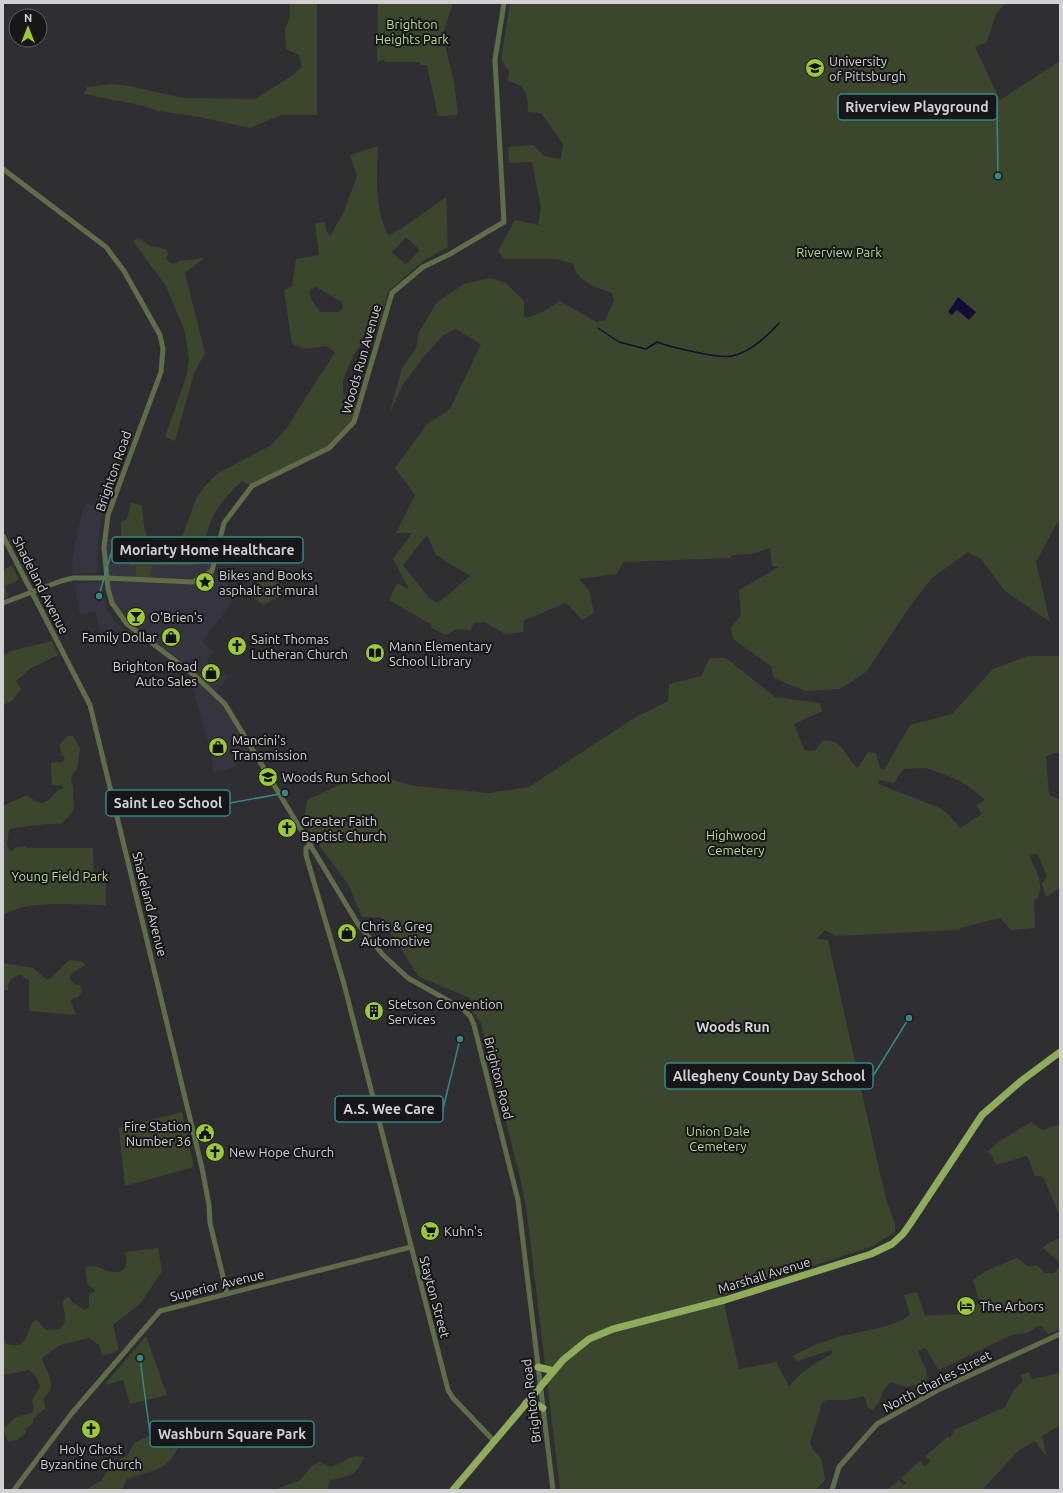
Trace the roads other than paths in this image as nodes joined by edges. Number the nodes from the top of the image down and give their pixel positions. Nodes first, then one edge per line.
1 (504, 3) edge
2 (3, 169) edge
3 (3, 536) edge
4 (106, 578) junction
5 (3, 603) edge
6 (311, 845) junction
7 (1060, 1052) edge
8 (411, 1247) junction
9 (227, 1294) junction
10 (1060, 1334) edge
11 (538, 1367) junction
12 (554, 1371) junction
13 (540, 1387) junction
14 (526, 1403) junction
15 (543, 1408) junction
16 (494, 1441) junction
17 (15, 1488) edge
18 (10, 1490) edge
19 (453, 1490) edge
20 (553, 1490) edge
21 (832, 1490) edge

1 - 4 street, Woods Run Avenue
2 - 4 street, Brighton Road
3 - 9 street, Shadeland Avenue
4 - 5 street, Woods Run Avenue
4 - 6 street, Brighton Road
6 - 8 street, Stayton Street
6 - 11 street, Brighton Road
7 - 12 main road, Marshall Avenue
8 - 9 street, Superior Avenue
8 - 16 street, Stayton Street
9 - 17 street, Superior Avenue
10 - 21 street, North Charles Street
11 - 12 main road
11 - 13 street, Brighton Road
12 - 13 main road, Marshall Avenue
13 - 14 main road, Marshall Avenue
13 - 15 street, Brighton Road
14 - 15 main road
14 - 16 main road, Marshall Avenue
15 - 20 street, Brighton Road
16 - 19 main road, Marshall Avenue
17 - 18 street

